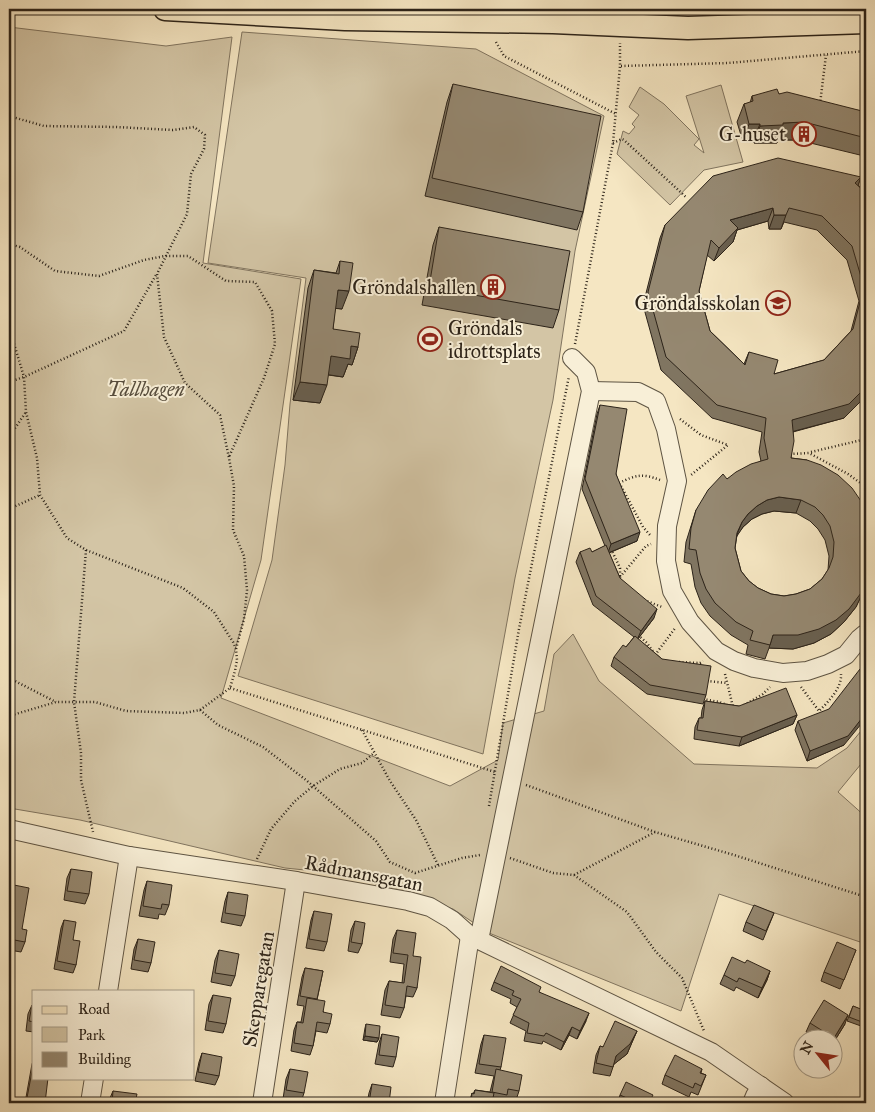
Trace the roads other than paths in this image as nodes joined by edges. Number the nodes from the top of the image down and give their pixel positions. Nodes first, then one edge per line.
1 (166, 9) edge
2 (829, 9) edge
3 (258, 11) edge
4 (553, 22) junction
5 (866, 22) edge
6 (572, 358) road end
7 (591, 391) junction
8 (866, 634) edge
9 (9, 829) edge
10 (129, 856) junction
11 (296, 881) junction
12 (474, 938) junction
13 (108, 990) edge
14 (94, 1080) edge
15 (761, 1086) junction
16 (90, 1103) edge
17 (262, 1103) edge
18 (444, 1103) edge
19 (752, 1103) edge
20 (785, 1103) edge

1 - 3 main road
2 - 4 main road
3 - 4 main road
4 - 5 main road
6 - 7 street
7 - 8 street
7 - 12 street
9 - 10 street, Rådmansgatan
10 - 11 street, Rådmansgatan
10 - 13 street
11 - 12 street, Rådmansgatan
11 - 17 street, Skepparegatan
12 - 15 street, Rådmansgatan
12 - 18 street
14 - 16 street
15 - 19 street
15 - 20 street, Rådmansgatan

